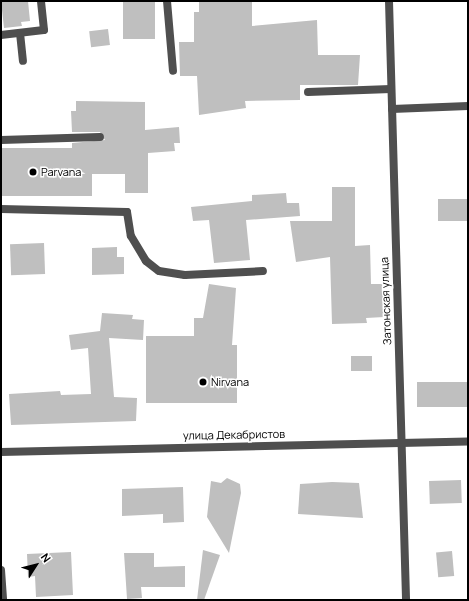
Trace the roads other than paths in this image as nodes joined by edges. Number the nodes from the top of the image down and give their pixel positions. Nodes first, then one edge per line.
1 (41, 1) edge
2 (166, 1) edge
3 (389, 1) edge
4 (20, 33) junction
5 (1, 35) edge
6 (23, 61) dead end
7 (173, 71) dead end
8 (392, 89) junction
9 (308, 92) dead end
10 (468, 106) edge
11 (392, 109) junction
12 (100, 137) dead end
13 (1, 140) edge
14 (1, 209) edge
15 (263, 272) dead end
16 (468, 441) edge
17 (401, 442) junction
18 (1, 452) edge
19 (1, 570) edge
20 (3, 600) edge
21 (406, 600) edge

1 - 4 street
2 - 7 street
3 - 8 street, Затонская улица
4 - 5 street
4 - 6 street
8 - 9 street
8 - 11 street, Затонская улица
10 - 11 street
11 - 17 street, Затонская улица
12 - 13 street
14 - 15 street
16 - 17 street, улица Декабристов
17 - 18 street, улица Декабристов
17 - 21 street, Затонская улица
19 - 20 street

